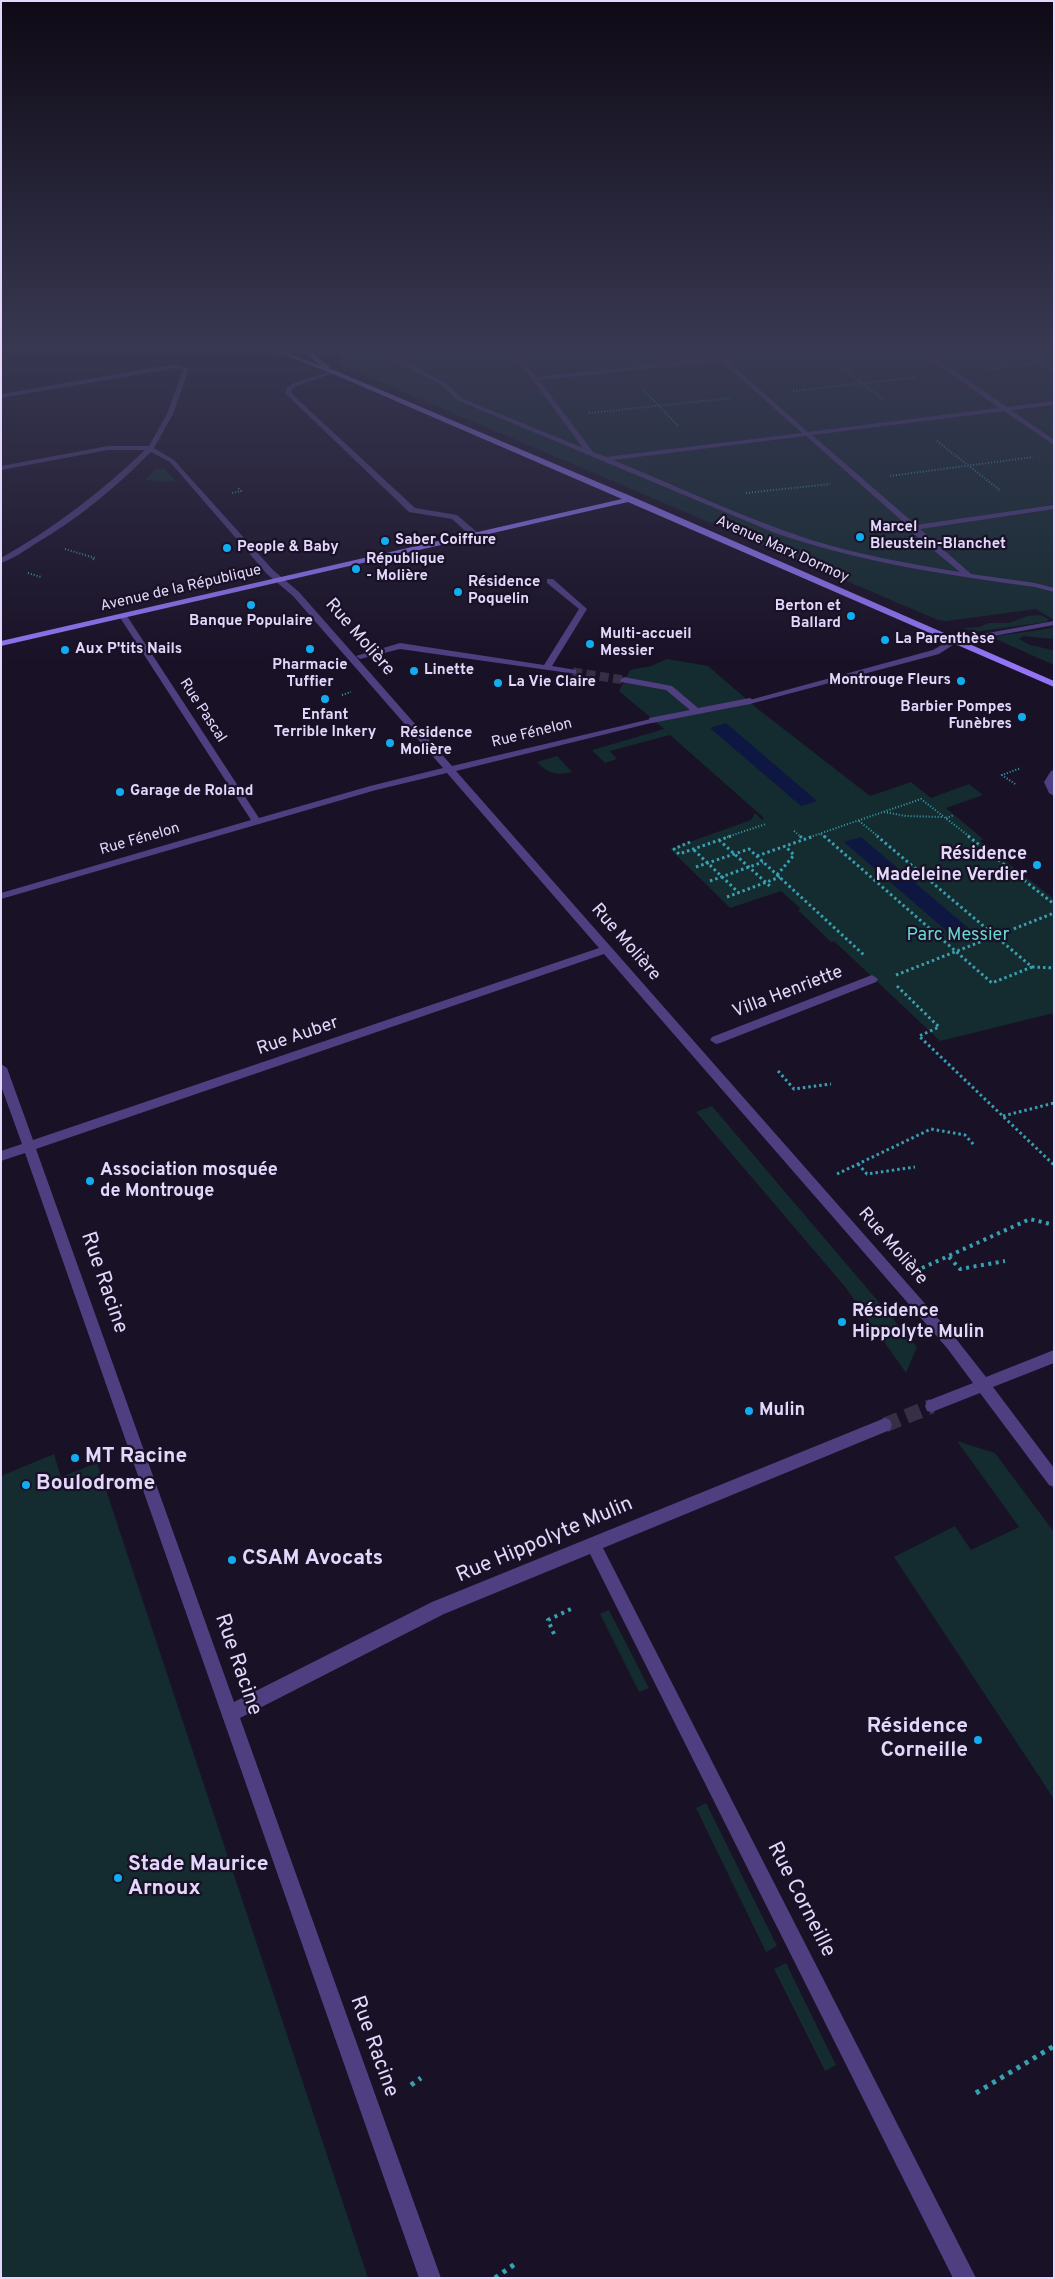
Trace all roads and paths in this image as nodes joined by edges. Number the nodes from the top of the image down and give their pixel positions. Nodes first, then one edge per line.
1 (69, 455) edge
2 (142, 455) edge
3 (162, 455) edge
4 (354, 455) edge
5 (528, 455) edge
6 (595, 455) edge
7 (633, 455) edge
8 (830, 455) edge
9 (604, 459) junction
10 (1, 468) edge
11 (630, 499) junction
12 (1054, 508) edge
13 (912, 528) junction
14 (475, 535) junction
15 (57, 547) dead end
16 (92, 560) dead end
17 (1, 561) edge
18 (967, 574) junction
19 (280, 580) junction
20 (550, 581) dead end
21 (1054, 590) edge
22 (123, 616) junction
23 (1054, 624) edge
24 (955, 641) junction
25 (1, 644) edge
26 (356, 657) junction
27 (547, 668) junction
28 (574, 672) tunnel mouth
29 (624, 680) tunnel mouth
30 (1054, 684) edge
31 (696, 711) junction
32 (1021, 768) dead end
33 (449, 770) junction
34 (1054, 773) edge
35 (1014, 784) dead end
36 (1054, 793) edge
37 (871, 810) dead end
38 (883, 812) junction
39 (877, 815) junction
40 (954, 815) dead end
41 (945, 818) junction
42 (859, 821) junction
43 (257, 822) junction
44 (766, 824) dead end
45 (794, 831) dead end
46 (821, 834) junction
47 (719, 840) junction
48 (804, 840) junction
49 (690, 842) dead end
50 (785, 846) junction
51 (694, 849) junction
52 (734, 854) junction
53 (757, 856) junction
54 (764, 862) junction
55 (708, 863) junction
56 (696, 867) dead end
57 (750, 867) junction
58 (778, 876) junction
59 (722, 877) junction
60 (710, 881) dead end
61 (766, 883) junction
62 (772, 888) dead end
63 (739, 892) junction
64 (1, 896) edge
65 (727, 897) dead end
66 (1054, 904) edge
67 (1054, 913) edge
68 (996, 936) junction
69 (606, 950) junction
70 (956, 952) junction
71 (867, 958) dead end
72 (1032, 967) junction
73 (1054, 968) edge
74 (888, 978) dead end
75 (872, 979) dead end
76 (895, 984) dead end
77 (716, 1040) dead end
78 (1, 1068) edge
79 (778, 1071) dead end
80 (831, 1084) dead end
81 (1054, 1103) edge
82 (1002, 1116) junction
83 (974, 1144) dead end
84 (28, 1147) junction
85 (1, 1156) edge
86 (858, 1164) junction
87 (1054, 1164) edge
88 (914, 1167) dead end
89 (837, 1174) dead end
90 (1054, 1225) edge
91 (949, 1257) junction
92 (1005, 1261) dead end
93 (921, 1269) dead end
94 (1054, 1356) edge
95 (983, 1386) junction
96 (932, 1406) tunnel mouth
97 (885, 1425) tunnel mouth
98 (1054, 1480) edge
99 (593, 1544) junction
100 (574, 1608) dead end
101 (554, 1634) dead end
102 (229, 1714) junction
103 (1054, 2046) edge
104 (421, 2078) dead end
105 (411, 2085) dead end
106 (976, 2093) dead end
107 (515, 2264) dead end
108 (430, 2278) edge
109 (495, 2278) edge
110 (965, 2278) edge

1 - 10 street
2 - 17 street
3 - 19 street, Rue Molière
4 - 14 street
5 - 11 main road, Avenue Marx Dormoy
6 - 9 street
7 - 9 street
8 - 13 street
9 - 18 street
11 - 14 main road, Avenue de la République
11 - 24 main road, Avenue Marx Dormoy
12 - 13 street
13 - 18 street
14 - 19 main road, Avenue de la République
15 - 16 path
18 - 21 street
19 - 22 main road, Avenue de la République
19 - 26 street, Rue Molière
20 - 27 street
22 - 25 main road, Avenue de la République
22 - 43 street, Rue Pascal
23 - 24 street, Rue Fénelon
24 - 30 main road, Avenue Marx Dormoy
24 - 31 street, Rue Fénelon
26 - 27 street
26 - 33 street, Rue Molière
27 - 28 street
29 - 31 street
31 - 33 street, Rue Fénelon
32 - 35 path
33 - 43 street, Rue Fénelon
33 - 69 street, Rue Molière
34 - 36 street
37 - 39 path
38 - 39 path
38 - 41 path
38 - 41 path
39 - 42 path
40 - 41 path
41 - 66 path
42 - 46 path
42 - 68 path
43 - 64 street, Rue Fénelon
44 - 47 path
45 - 48 path
46 - 48 path
46 - 70 path
47 - 51 path
47 - 52 path
48 - 50 path
49 - 51 path
50 - 53 path
50 - 58 path
51 - 55 path
52 - 53 path
52 - 55 path
52 - 57 path
53 - 54 path
54 - 57 path
54 - 58 path
55 - 56 path
55 - 59 path
57 - 59 path
57 - 61 path
58 - 61 path
58 - 71 path
59 - 60 path
59 - 63 path
61 - 62 path
61 - 63 path
63 - 65 path
67 - 68 path
68 - 70 path
68 - 72 path
69 - 84 street, Rue Auber
69 - 95 street, Rue Molière
70 - 72 path
70 - 74 path
72 - 73 path
75 - 77 street, Villa Henriette
76 - 82 path
78 - 84 street, Rue Racine
79 - 80 path
81 - 82 path
82 - 87 path
83 - 86 path
84 - 85 street, Rue Auber
84 - 102 street, Rue Racine
86 - 88 path
86 - 89 path
90 - 91 path
91 - 92 path
91 - 93 path
94 - 95 street
95 - 96 street
95 - 98 street, Rue Molière
97 - 99 street, Rue Hippolyte Mulin
99 - 102 street, Rue Hippolyte Mulin
99 - 110 street, Rue Corneille
100 - 101 path
102 - 108 street, Rue Racine
103 - 106 path
104 - 105 path
107 - 109 path

